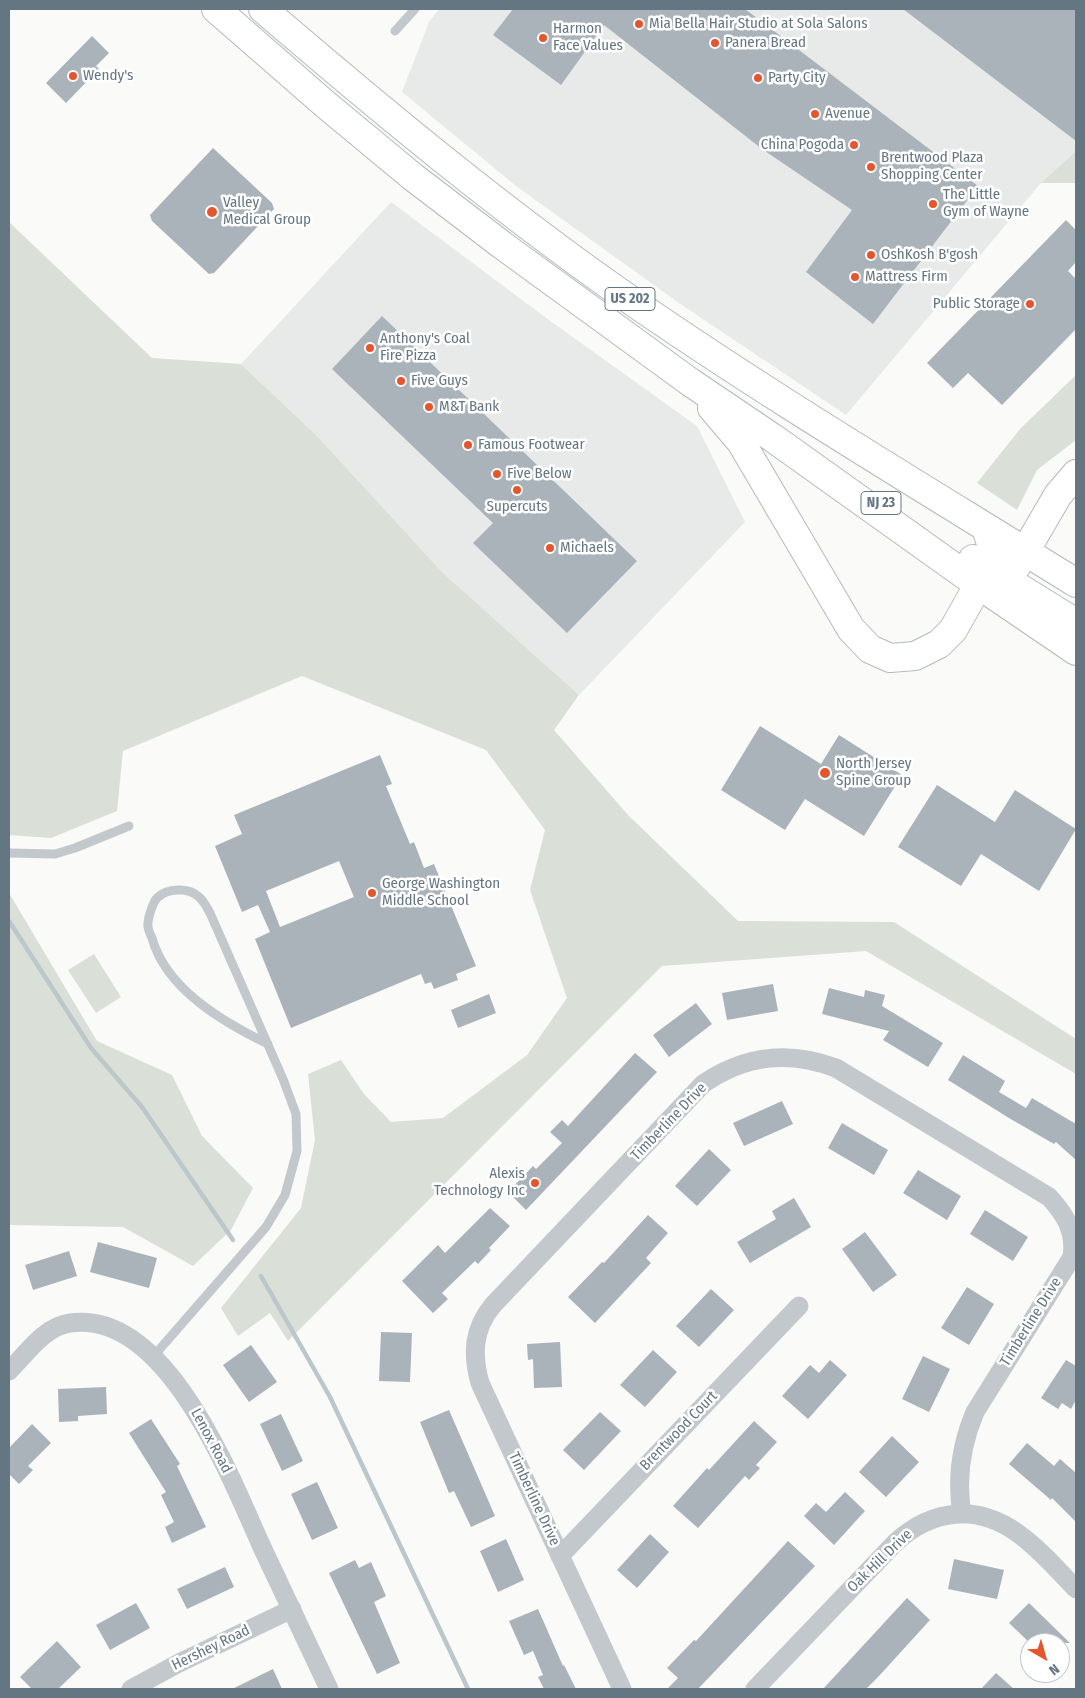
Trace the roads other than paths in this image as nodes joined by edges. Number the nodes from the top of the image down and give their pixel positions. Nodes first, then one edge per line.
1 (216, 9) edge
2 (264, 9) edge
3 (415, 9) edge
4 (395, 31) dead end
5 (690, 382) junction
6 (773, 438) joint
7 (1076, 474) edge
8 (986, 528) junction
9 (1024, 551) junction
10 (983, 576) junction
11 (1011, 582) junction
12 (1076, 583) edge
13 (1020, 613) junction
14 (1076, 623) edge
15 (1076, 651) edge
16 (129, 826) dead end
17 (9, 853) edge
18 (268, 1044) junction
19 (799, 1306) dead end
20 (152, 1358) junction
21 (9, 1371) edge
22 (962, 1514) junction
23 (560, 1556) junction
24 (1076, 1589) edge
25 (292, 1610) junction
26 (132, 1689) edge
27 (329, 1689) edge
28 (622, 1689) edge
29 (755, 1689) edge

1 - 5 highway, US 202
2 - 8 highway, US 202
3 - 4 lane
5 - 6 highway, US 202
5 - 10 highway
6 - 10 highway, NJ 23
7 - 9 highway
8 - 9 highway, US 202
8 - 10 highway
9 - 11 highway
9 - 12 highway, US 202
10 - 11 highway, NJ 23
10 - 13 highway
11 - 13 highway
11 - 14 highway, NJ 23
13 - 15 highway
16 - 17 lane
18 - 18 lane
18 - 20 lane
19 - 23 street, Brentwood Court
20 - 21 street, Lenox Road
20 - 25 street, Lenox Road
22 - 23 street, Timberline Drive
22 - 24 street, Oak Hill Drive
22 - 29 street, Oak Hill Drive
23 - 28 street, Timberline Drive
25 - 26 street, Hershey Road
25 - 27 street, Lenox Road

